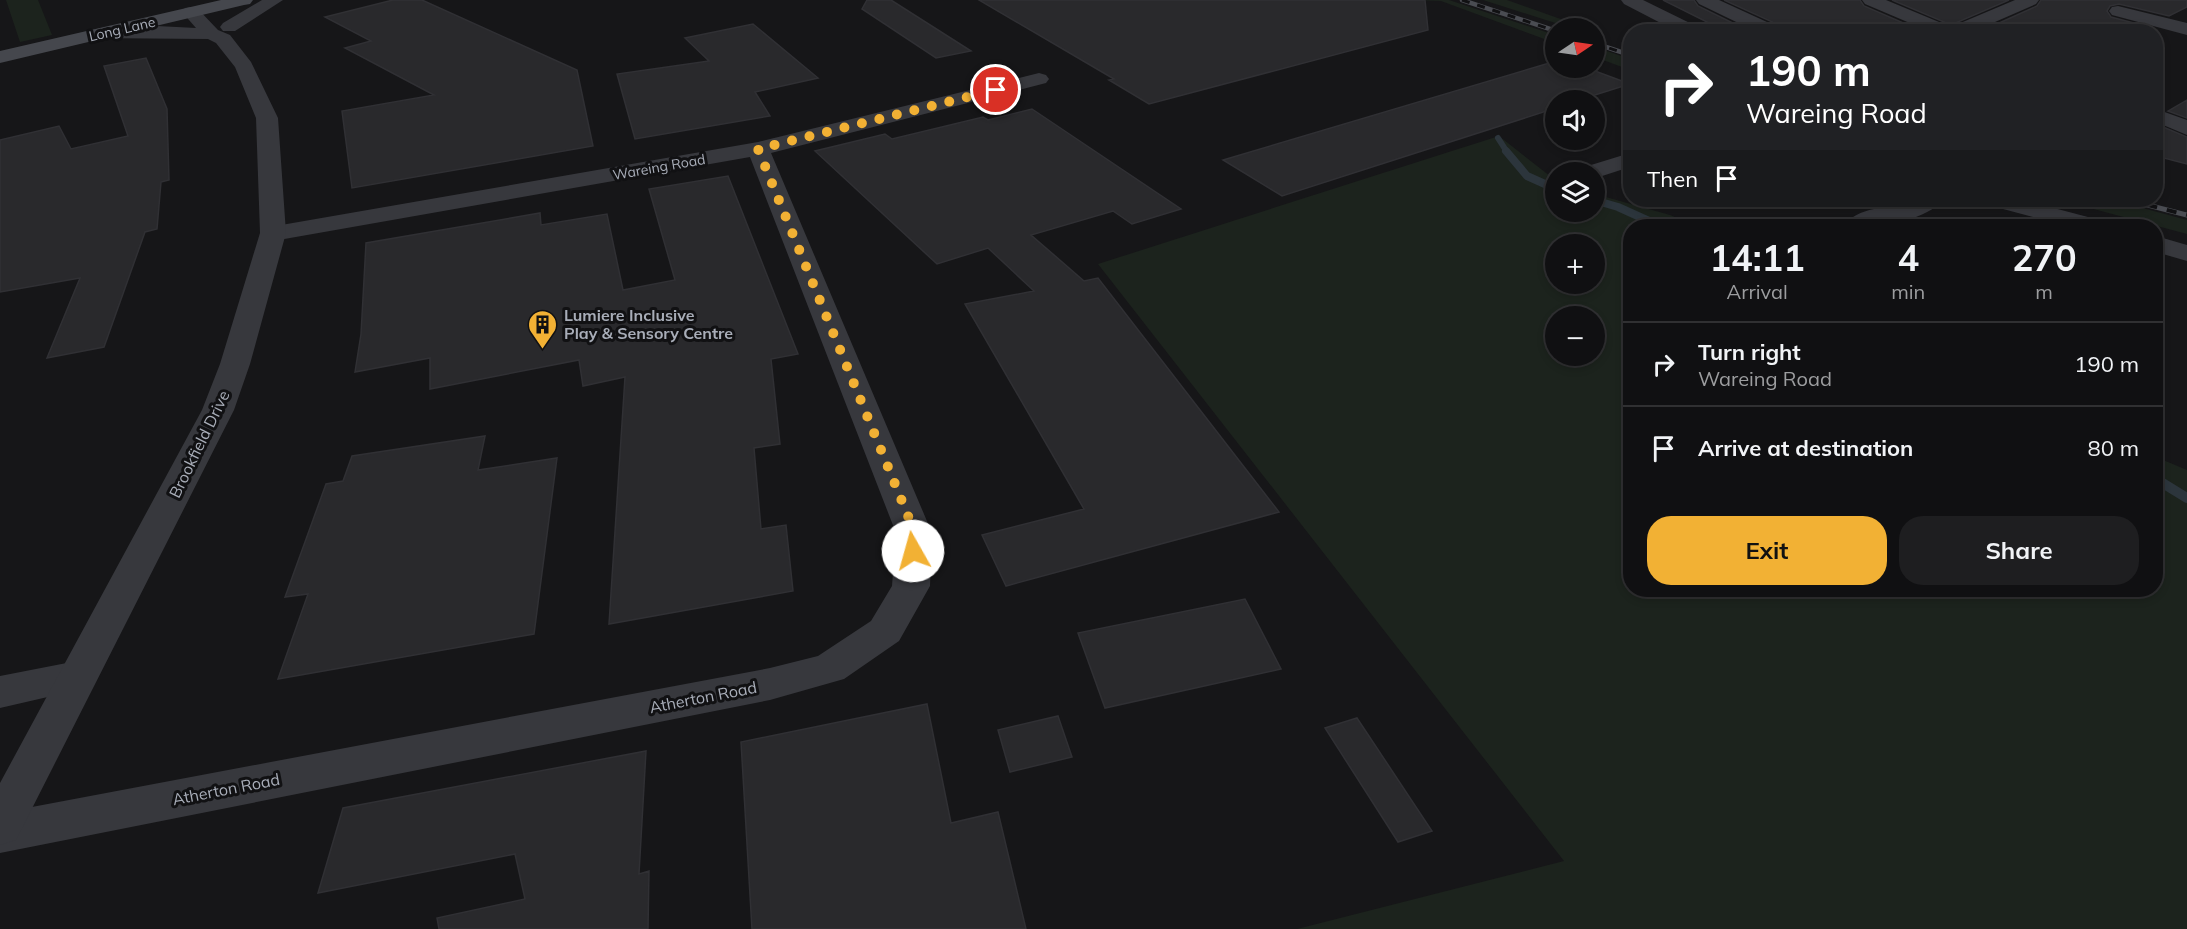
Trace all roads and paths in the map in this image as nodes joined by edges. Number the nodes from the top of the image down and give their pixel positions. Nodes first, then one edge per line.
1 (244, 0) edge
2 (274, 0) edge
3 (1630, 0) edge
4 (1705, 0) edge
5 (1871, 0) edge
6 (2030, 0) edge
7 (217, 6) junction
8 (2118, 11) dead end
9 (191, 12) junction
10 (1677, 24) edge
11 (1756, 24) edge
12 (1929, 24) edge
13 (1974, 24) edge
14 (2184, 26) edge
15 (221, 33) junction
16 (99, 34) junction
17 (2163, 36) edge
18 (0, 57) edge
19 (1039, 79) dead end
20 (2163, 118) edge
21 (2187, 128) edge
22 (2163, 136) edge
23 (2187, 141) edge
24 (758, 149) junction
25 (1623, 162) edge
26 (1605, 168) edge
27 (1921, 207) edge
28 (2023, 207) edge
29 (1869, 219) edge
30 (2068, 219) edge
31 (273, 233) junction
32 (2163, 246) edge
33 (2187, 253) edge
34 (77, 676) junction
35 (0, 692) edge
36 (0, 826) edge
37 (0, 833) edge

1 - 7 main road, Long Lane
2 - 15 street
3 - 10 street
4 - 11 street
5 - 12 street
6 - 13 street
7 - 9 main road, Long Lane
7 - 15 street, Brookfield Drive
8 - 14 street
9 - 15 street, Brookfield Drive
9 - 16 main road, Long Lane
14 - 17 street
15 - 16 street
15 - 31 street, Brookfield Drive
16 - 18 main road, Long Lane
19 - 24 street, Wareing Road
20 - 21 street
22 - 23 street
24 - 31 street, Wareing Road
24 - 37 street, Atherton Road
25 - 26 street
27 - 29 street
28 - 30 street
31 - 34 street, Brookfield Drive
32 - 33 street
34 - 35 street
34 - 36 street, Brookfield Drive

